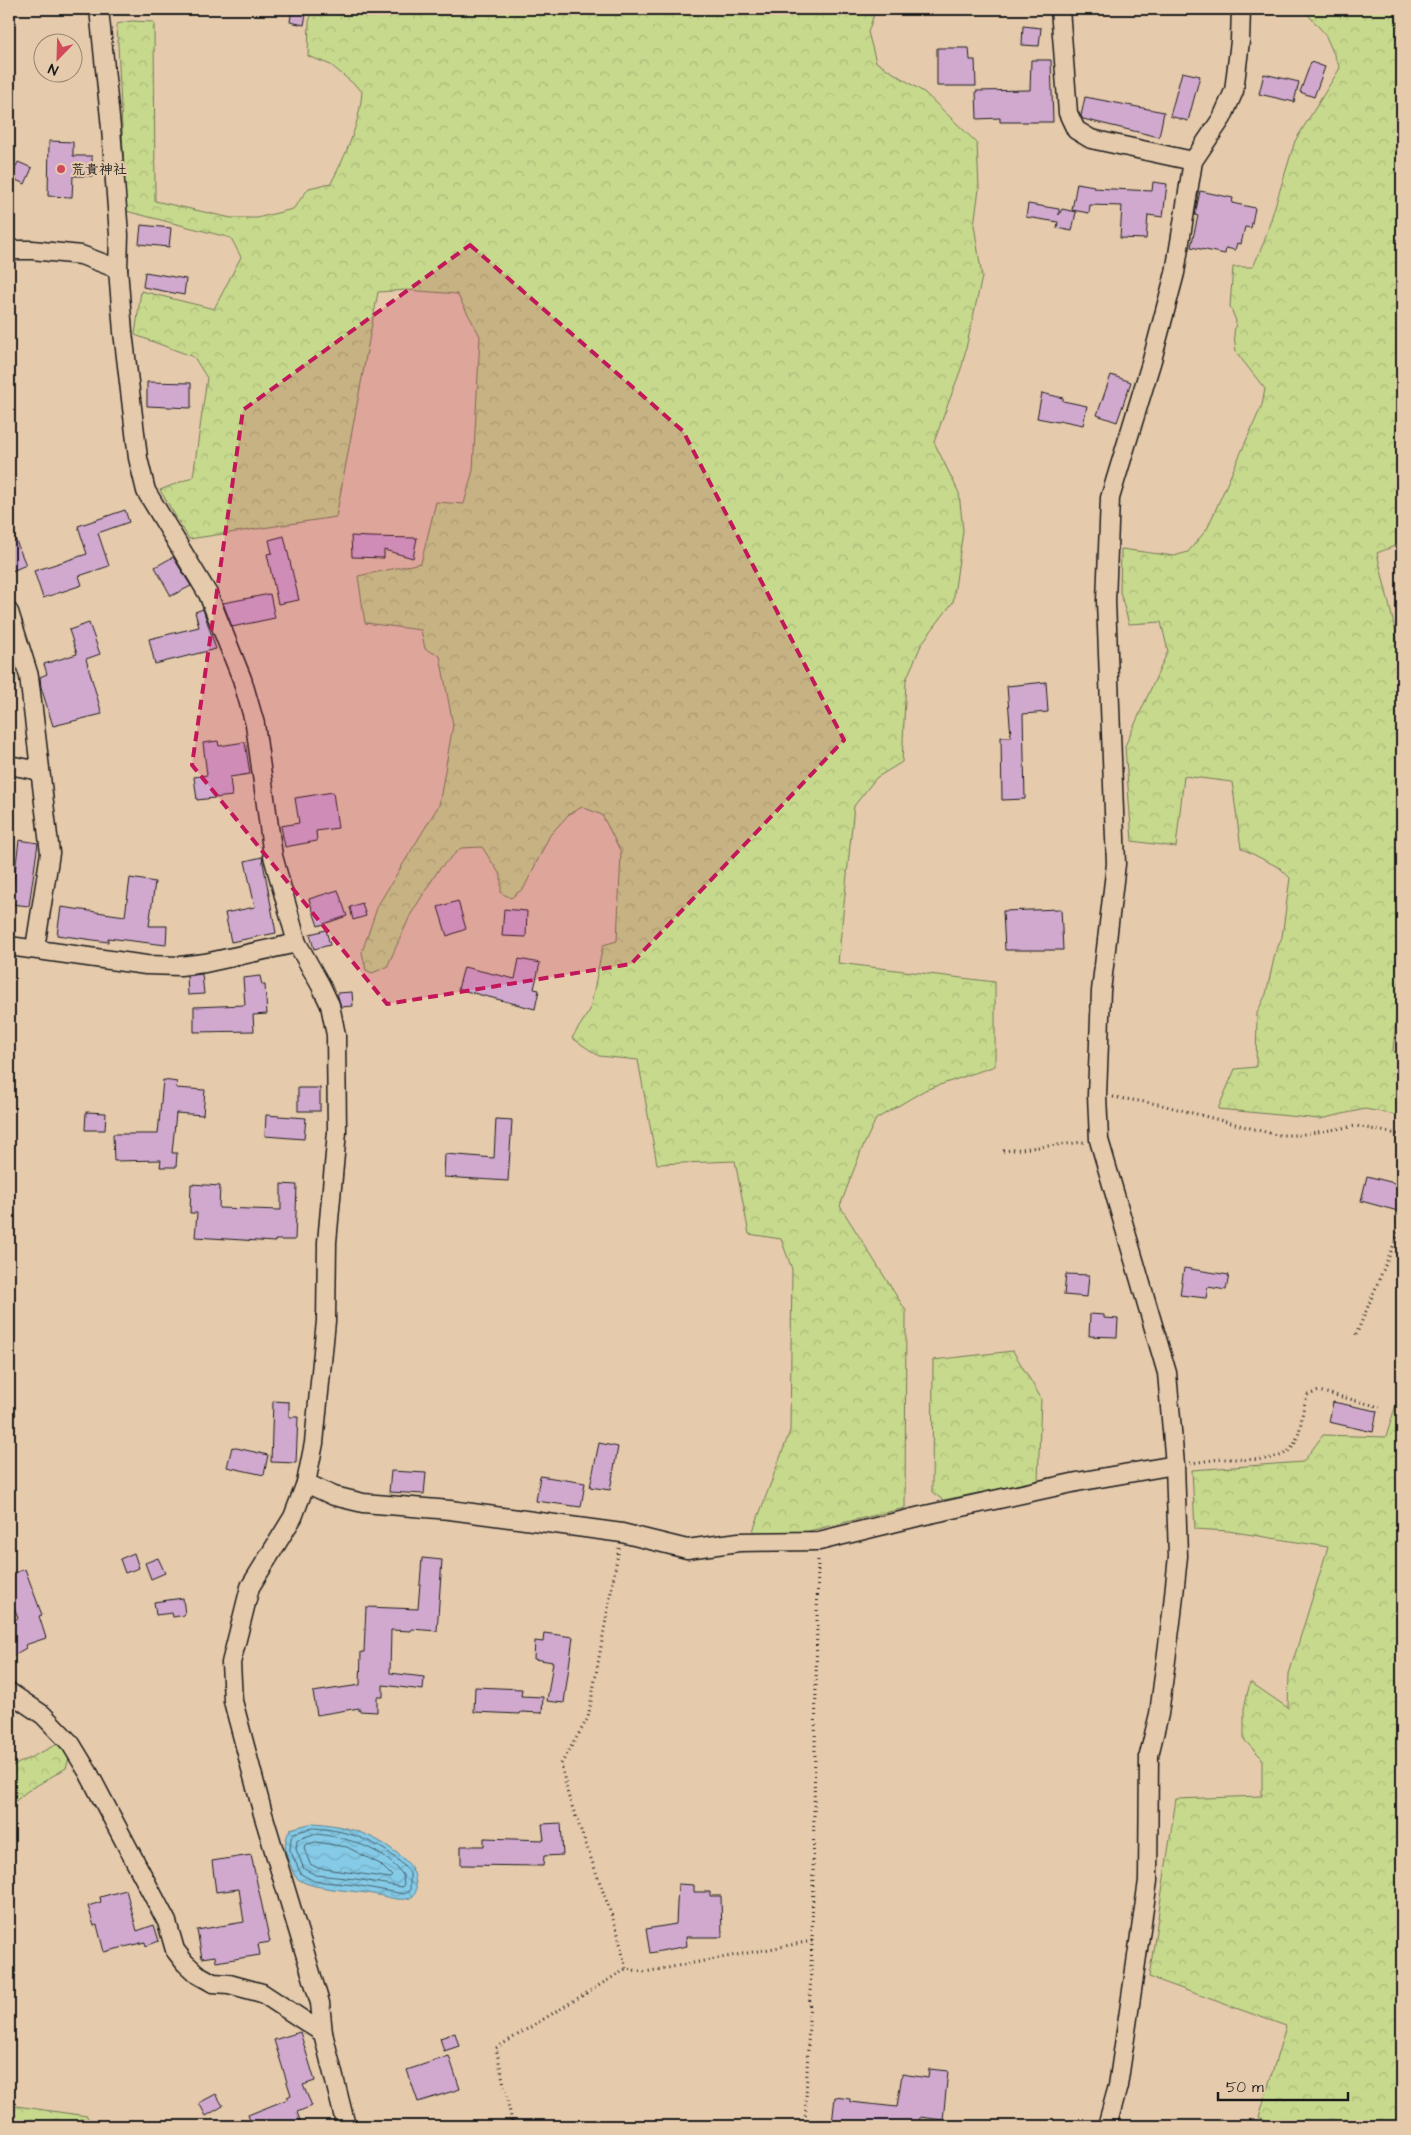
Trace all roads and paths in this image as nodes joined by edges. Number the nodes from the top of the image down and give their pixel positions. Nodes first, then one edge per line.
1 (99, 9) edge
2 (1060, 9) edge
3 (1241, 9) edge
4 (1193, 161) junction
5 (9, 250) edge
6 (118, 269) junction
7 (9, 612) edge
8 (9, 765) edge
9 (40, 771) junction
10 (297, 942) junction
11 (9, 946) edge
12 (35, 948) junction
13 (1098, 1096) junction
14 (1402, 1135) edge
15 (1099, 1140) junction
16 (1003, 1151) dead end
17 (1402, 1225) edge
18 (1356, 1335) dead end
19 (1380, 1407) dead end
20 (1175, 1465) junction
21 (306, 1483) junction
22 (622, 1533) junction
23 (819, 1542) junction
24 (9, 1692) edge
25 (812, 1941) junction
26 (626, 1969) junction
27 (323, 2033) junction
28 (346, 2126) edge
29 (513, 2126) edge
30 (805, 2126) edge
31 (1107, 2126) edge

1 - 6 street
2 - 4 street
3 - 4 street
4 - 13 street
5 - 6 street
6 - 10 street
7 - 9 street
8 - 9 street
9 - 12 street
10 - 12 street
10 - 21 street
11 - 12 street
13 - 14 path
13 - 15 street
15 - 16 path
15 - 20 street
17 - 18 path
19 - 20 path
20 - 23 street
20 - 31 street
21 - 22 street
21 - 27 street
22 - 23 street
22 - 26 path
23 - 25 path
24 - 27 street
25 - 26 path
25 - 30 path
26 - 29 path
27 - 28 street

